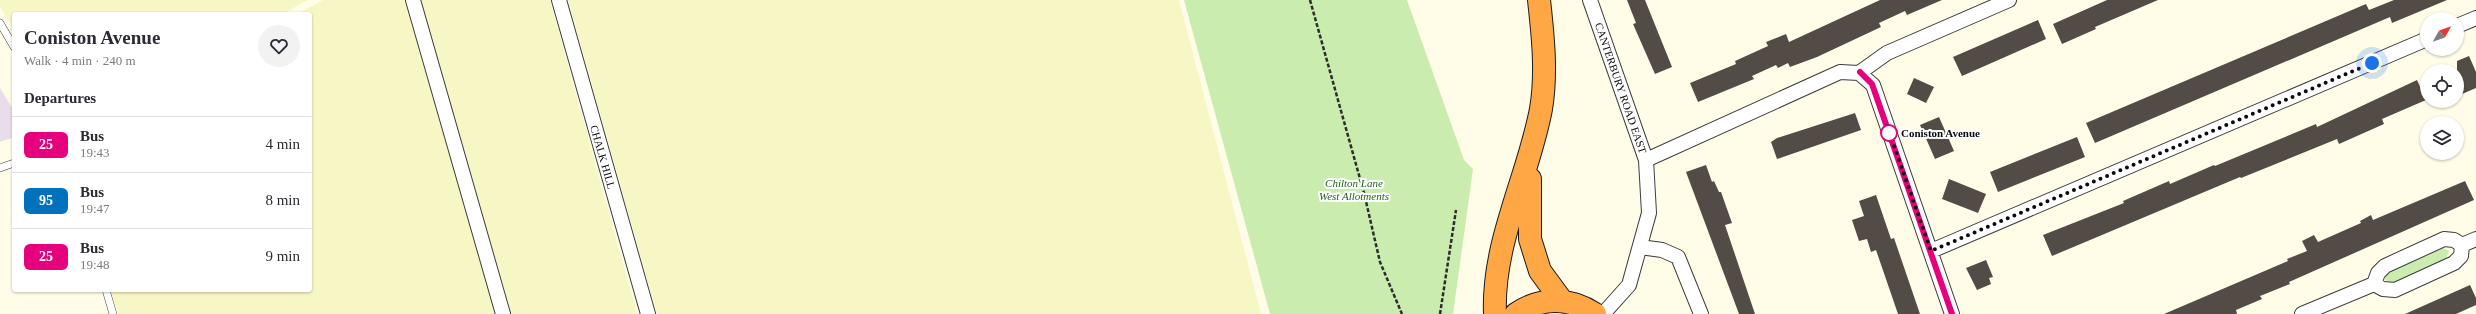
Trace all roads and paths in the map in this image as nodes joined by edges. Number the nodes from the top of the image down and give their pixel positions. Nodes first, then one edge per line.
1 (413, 0) edge
2 (559, 0) edge
3 (1310, 0) edge
4 (1539, 0) edge
5 (1590, 0) edge
6 (2009, 0) edge
7 (2476, 18) edge
8 (0, 23) edge
9 (2464, 23) edge
10 (2420, 42) edge
11 (12, 44) edge
12 (1860, 72) junction
13 (1531, 150) junction
14 (1646, 160) junction
15 (12, 164) edge
16 (0, 168) edge
17 (1456, 210) dead end
18 (2476, 239) edge
19 (2462, 245) junction
20 (1640, 247) junction
21 (1931, 251) junction
22 (2374, 284) junction
23 (107, 292) edge
24 (1562, 301) junction
25 (113, 314) edge
26 (502, 314) edge
27 (648, 314) edge
28 (1402, 314) edge
29 (1440, 314) edge
30 (1496, 314) edge
31 (1516, 314) edge
32 (1595, 314) edge
33 (1603, 314) edge
34 (1701, 314) edge
35 (1952, 314) edge
36 (2302, 314) edge

1 - 26 street
2 - 27 street, CHALK HILL
3 - 28 path
4 - 13 highway
5 - 14 street, CANTERBURY ROAD EAST
6 - 12 street
7 - 9 street
8 - 11 lane
10 - 21 street
12 - 14 street
12 - 21 street
13 - 24 highway
13 - 30 highway
14 - 20 street, CANTERBURY ROAD EAST
15 - 16 lane
17 - 29 path
18 - 19 street
19 - 22 street
19 - 22 street
20 - 33 street, CANTERBURY ROAD EAST
20 - 34 street
21 - 35 street
22 - 36 street
23 - 25 lane
24 - 31 highway
24 - 32 highway

